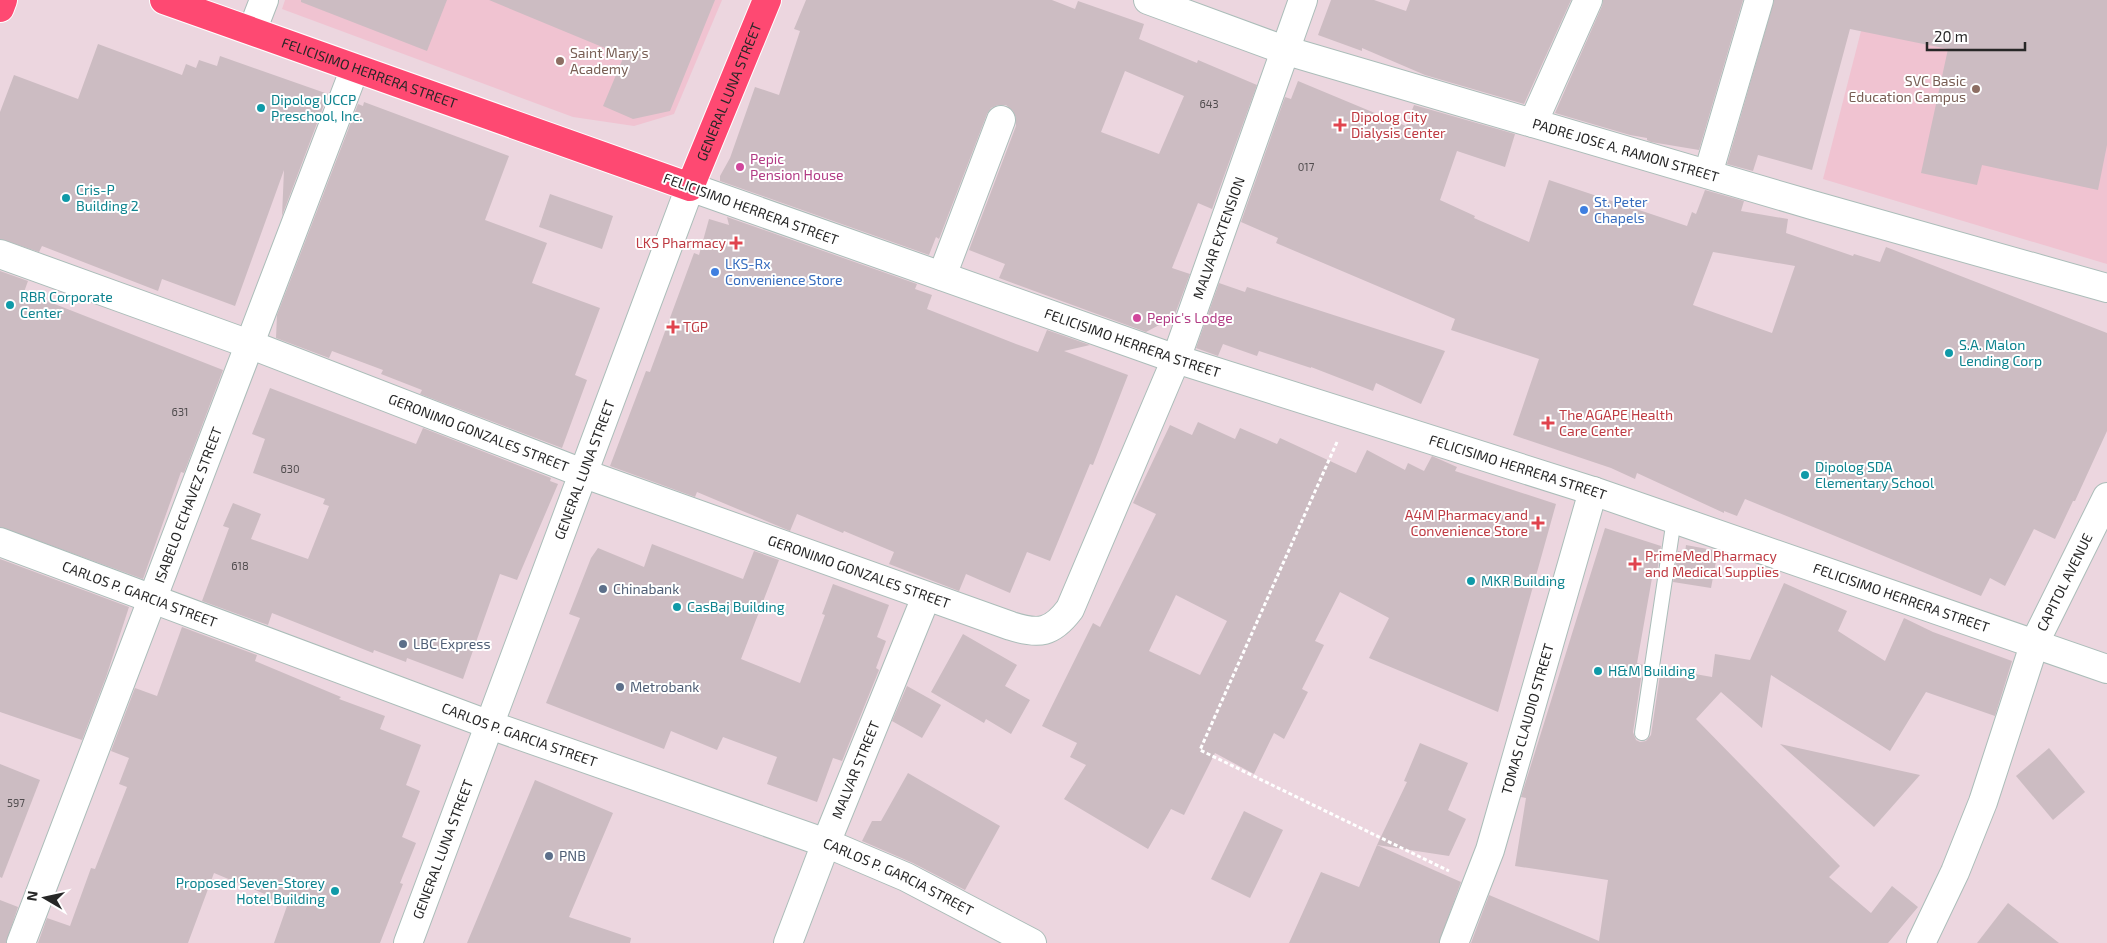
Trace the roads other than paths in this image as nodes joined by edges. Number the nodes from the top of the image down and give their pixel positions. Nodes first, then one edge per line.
1 (3, 0) edge
2 (164, 0) edge
3 (264, 0) edge
4 (767, 0) edge
5 (1148, 0) edge
6 (1304, 0) edge
7 (1588, 0) edge
8 (1759, 0) edge
9 (0, 8) edge
10 (252, 30) junction
11 (1284, 50) junction
12 (355, 68) junction
13 (1001, 120) dead end
14 (1533, 123) junction
15 (1708, 174) junction
16 (690, 187) junction
17 (0, 254) edge
18 (942, 276) junction
19 (2107, 288) edge
20 (249, 344) junction
21 (1176, 359) junction
22 (585, 474) junction
23 (1593, 491) junction
24 (2107, 497) edge
25 (1674, 519) junction
26 (0, 542) edge
27 (926, 597) junction
28 (152, 600) junction
29 (1046, 631) joint
30 (2035, 642) junction
31 (2107, 668) edge
32 (490, 725) junction
33 (1642, 733) dead end
34 (826, 843) junction
35 (21, 943) edge
36 (408, 943) edge
37 (788, 943) edge
38 (1032, 943) edge
39 (1454, 943) edge
40 (1921, 943) edge

1 - 9 main road
2 - 10 main road, FELICISIMO HERRERA STREET
3 - 10 street
4 - 16 main road, GENERAL LUNA STREET
5 - 11 street, PADRE JOSE A. RAMON STREET
6 - 11 street, MALVAR EXTENSION
7 - 14 street
8 - 15 street
10 - 12 main road, FELICISIMO HERRERA STREET
11 - 14 street, PADRE JOSE A. RAMON STREET
11 - 21 street, MALVAR EXTENSION
12 - 16 main road, FELICISIMO HERRERA STREET
12 - 20 street, ISABELO ECHAVEZ STREET
13 - 18 street
14 - 15 street, PADRE JOSE A. RAMON STREET
15 - 19 street, PADRE JOSE A. RAMON STREET
16 - 18 street, FELICISIMO HERRERA STREET
16 - 22 street, GENERAL LUNA STREET
17 - 20 street, GERONIMO GONZALES STREET
18 - 21 street, FELICISIMO HERRERA STREET
20 - 22 street, GERONIMO GONZALES STREET
20 - 28 street, ISABELO ECHAVEZ STREET
21 - 23 street, FELICISIMO HERRERA STREET
21 - 29 street, MALVAR EXTENSION
22 - 27 street, GERONIMO GONZALES STREET
22 - 32 street, GENERAL LUNA STREET
23 - 25 street, FELICISIMO HERRERA STREET
23 - 39 street, TOMAS CLAUDIO STREET
24 - 30 street, CAPITOL AVENUE
25 - 30 street, FELICISIMO HERRERA STREET
25 - 33 lane
26 - 28 street, CARLOS P. GARCIA STREET
27 - 29 street, GERONIMO GONZALES STREET
27 - 34 street, MALVAR STREET
28 - 32 street, CARLOS P. GARCIA STREET
28 - 35 street, ISABELO ECHAVEZ STREET
30 - 31 street, FELICISIMO HERRERA STREET
30 - 40 street, CAPITOL AVENUE
32 - 34 street, CARLOS P. GARCIA STREET
32 - 36 street, GENERAL LUNA STREET
34 - 37 street, MALVAR STREET
34 - 38 street, CARLOS P. GARCIA STREET

